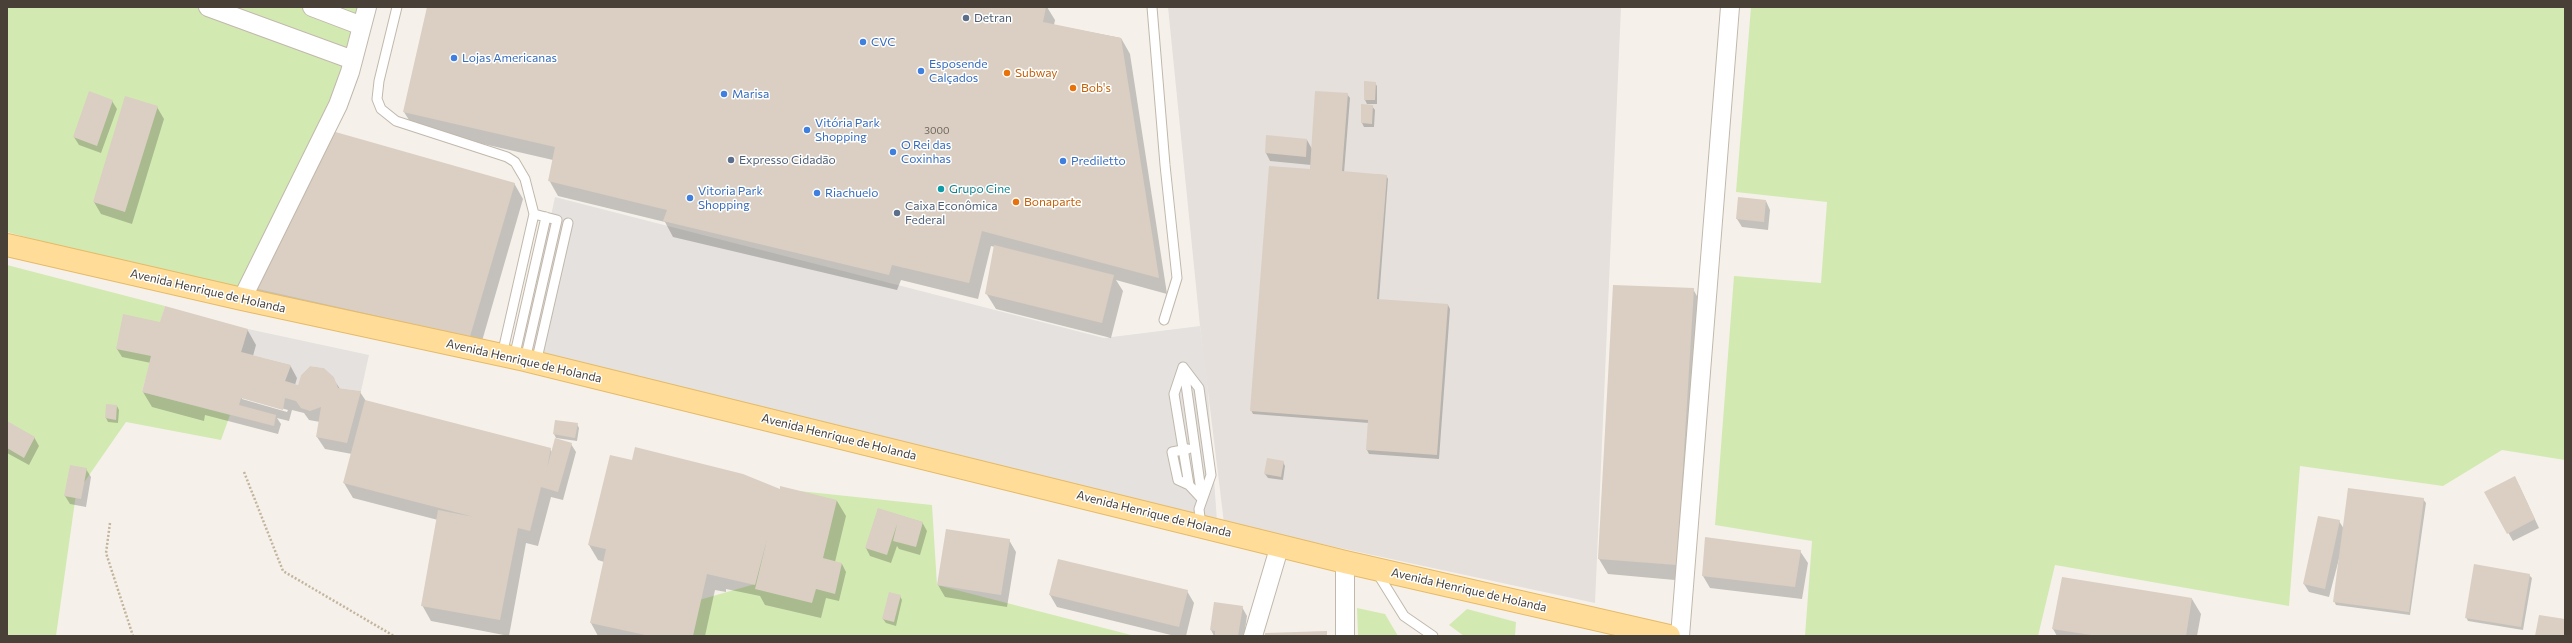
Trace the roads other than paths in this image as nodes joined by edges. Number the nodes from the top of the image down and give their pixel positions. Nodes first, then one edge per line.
1 (208, 7) edge
2 (312, 7) edge
3 (367, 7) edge
4 (397, 7) edge
5 (1151, 7) edge
6 (1730, 7) edge
7 (362, 26) junction
8 (353, 60) junction
9 (534, 214) junction
10 (546, 217) junction
11 (568, 223) dead end
12 (7, 245) edge
13 (242, 299) junction
14 (1164, 320) dead end
15 (519, 359) junction
16 (1183, 367) junction
17 (1207, 446) junction
18 (1194, 448) junction
19 (1183, 449) junction
20 (1202, 499) junction
21 (1201, 526) junction
22 (1280, 545) junction
23 (1345, 562) junction
24 (1374, 568) junction
25 (1253, 636) edge
26 (1345, 636) edge
27 (1434, 636) edge
28 (1669, 636) edge
29 (1680, 636) edge

1 - 8 street
2 - 7 street
3 - 7 street
4 - 9 lane
5 - 14 lane
6 - 29 street
7 - 8 street
8 - 13 street
9 - 10 lane
9 - 15 lane
10 - 15 lane
10 - 15 lane
11 - 15 lane
12 - 13 main road, Avenida Henrique de Holanda
13 - 15 main road, Avenida Henrique de Holanda
15 - 21 main road, Avenida Henrique de Holanda
16 - 17 lane
16 - 18 lane
16 - 19 lane
17 - 18 lane
17 - 20 lane
18 - 19 lane
18 - 20 lane
19 - 20 lane
20 - 21 lane
21 - 22 main road, Avenida Henrique de Holanda
22 - 23 main road, Avenida Henrique de Holanda
22 - 25 street
23 - 24 main road, Avenida Henrique de Holanda
23 - 26 street
24 - 27 lane
24 - 28 main road, Avenida Henrique de Holanda

